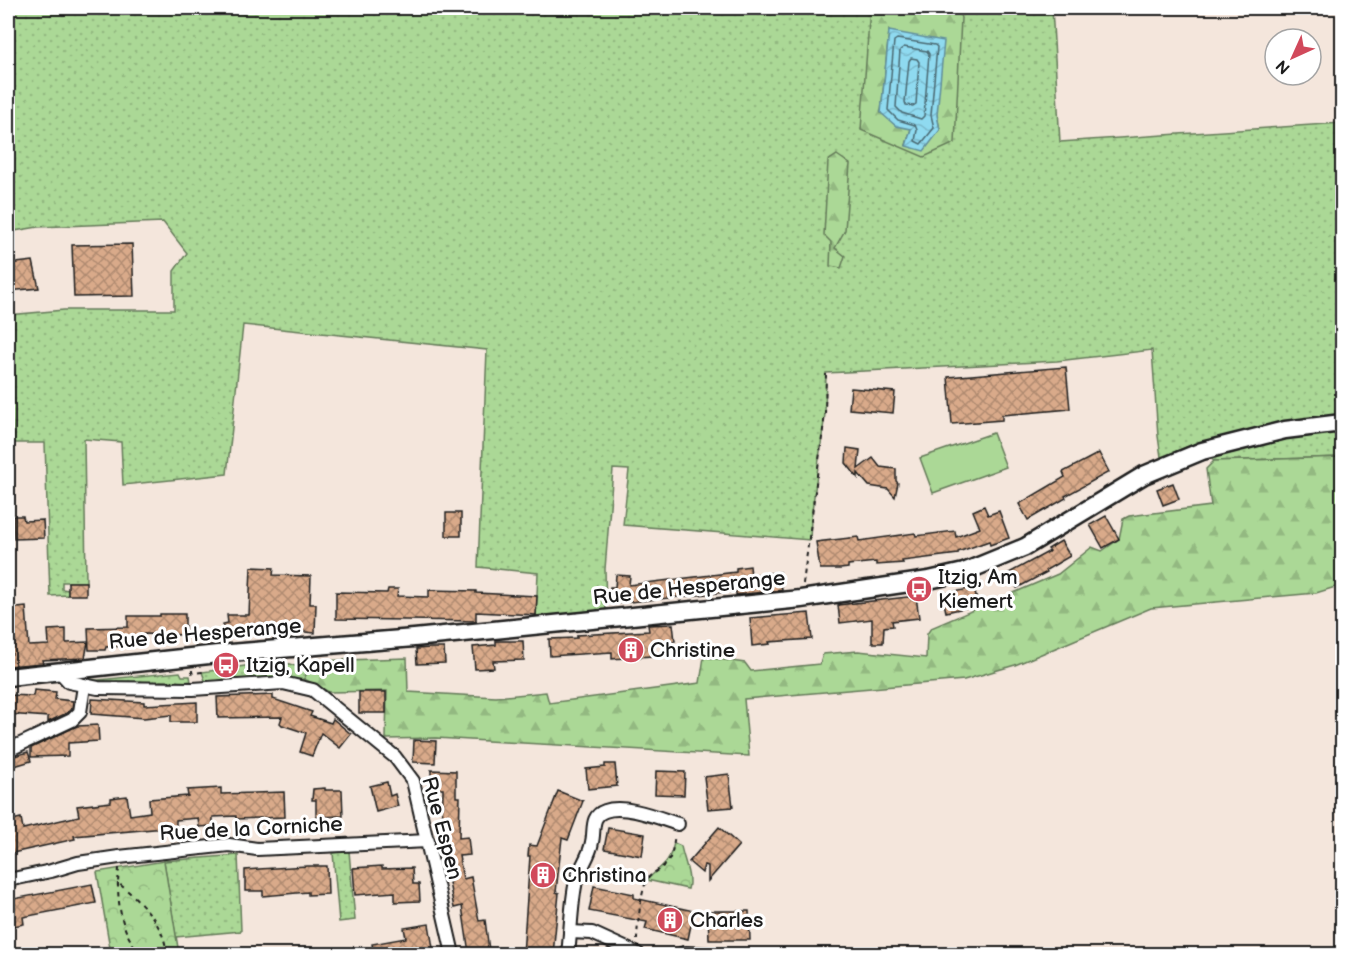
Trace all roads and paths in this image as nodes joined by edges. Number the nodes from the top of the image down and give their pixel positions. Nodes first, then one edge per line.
1 (826, 373) dead end
2 (1342, 423) edge
3 (801, 599) junction
4 (59, 671) junction
5 (8, 676) edge
6 (84, 686) junction
7 (8, 750) edge
8 (678, 824) joint
9 (428, 841) junction
10 (119, 857) junction
11 (8, 880) edge
12 (118, 884) junction
13 (570, 932) junction
14 (638, 950) edge
15 (141, 954) edge
16 (167, 954) edge
17 (453, 954) edge
18 (568, 954) edge
19 (681, 954) edge
20 (709, 954) edge

1 - 3 path
2 - 3 main road, Rue de Hesperange
3 - 4 main road, Rue de Hesperange
4 - 5 main road, Rue de Hesperange
4 - 6 street, Rue Espen
6 - 7 street
6 - 9 street, Rue Espen
8 - 13 street
8 - 14 path
9 - 10 street, Rue de la Corniche
9 - 17 street, Rue Espen
10 - 11 street, Rue de la Corniche
10 - 12 path
12 - 15 path
12 - 16 path
13 - 14 street
13 - 18 street
19 - 20 street

